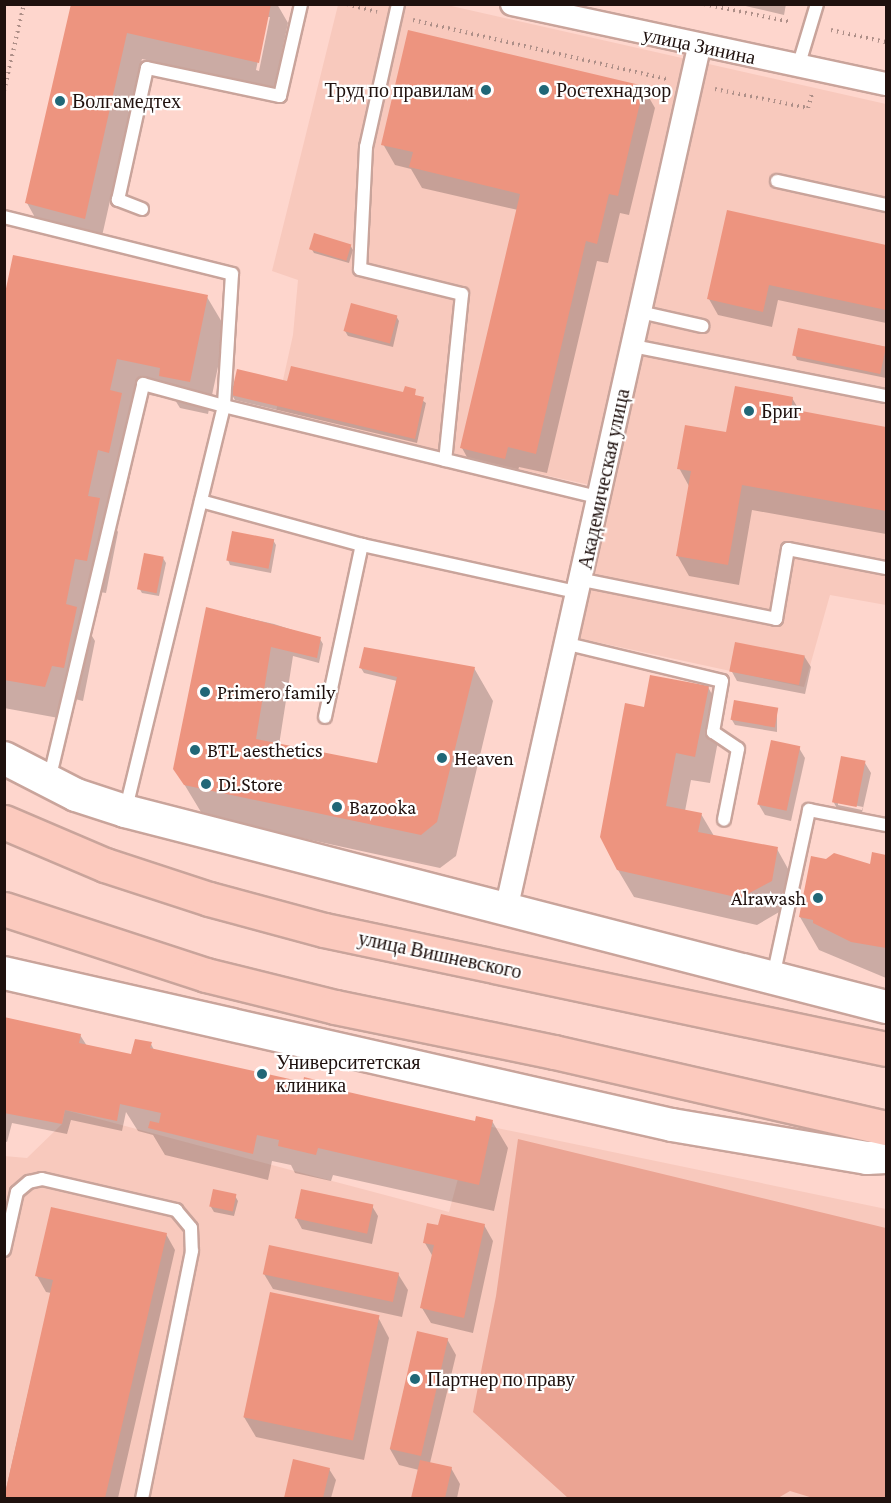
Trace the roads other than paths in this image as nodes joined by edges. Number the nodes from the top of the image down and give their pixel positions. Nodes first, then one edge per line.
1 (301, 4) edge
2 (512, 4) edge
3 (817, 4) edge
4 (397, 10) edge
5 (572, 11) edge
6 (699, 46) junction
7 (807, 69) junction
8 (886, 84) edge
9 (777, 181) dead end
10 (886, 205) edge
11 (142, 209) dead end
12 (4, 217) edge
13 (640, 312) junction
14 (702, 326) dead end
15 (633, 346) junction
16 (886, 396) edge
17 (224, 406) junction
18 (446, 460) junction
19 (600, 498) junction
20 (201, 501) junction
21 (362, 545) junction
22 (886, 568) edge
23 (581, 586) junction
24 (568, 644) junction
25 (325, 717) dead end
26 (4, 758) edge
27 (48, 780) junction
28 (125, 811) junction
29 (724, 820) dead end
30 (4, 822) edge
31 (886, 825) edge
32 (4, 909) edge
33 (506, 910) junction
34 (4, 973) edge
35 (773, 978) junction
36 (886, 1007) edge
37 (886, 1049) edge
38 (886, 1128) edge
39 (886, 1157) edge
40 (8, 1219) edge
41 (4, 1250) edge
42 (142, 1498) edge

1 - 11 lane
2 - 5 street, улица Зинина
3 - 7 lane
4 - 18 lane
5 - 6 street, улица Зинина
6 - 7 street, улица Зинина
6 - 13 street, Академическая улица
7 - 8 street, улица Зинина
9 - 10 lane
12 - 17 lane
13 - 14 lane
13 - 15 street, Академическая улица
15 - 16 lane
15 - 19 street, Академическая улица
17 - 18 lane
17 - 20 lane
17 - 27 lane
18 - 19 lane
19 - 23 street, Академическая улица
20 - 21 lane
20 - 28 lane
21 - 23 lane
21 - 25 lane
22 - 23 lane
23 - 24 street, Академическая улица
24 - 29 lane
24 - 33 street, Академическая улица
26 - 27 main road
27 - 28 main road
28 - 33 main road
30 - 37 main road, улица Вишневского
31 - 35 lane
32 - 38 main road
33 - 35 main road
34 - 39 main road
35 - 36 main road
40 - 41 lane
40 - 42 lane

